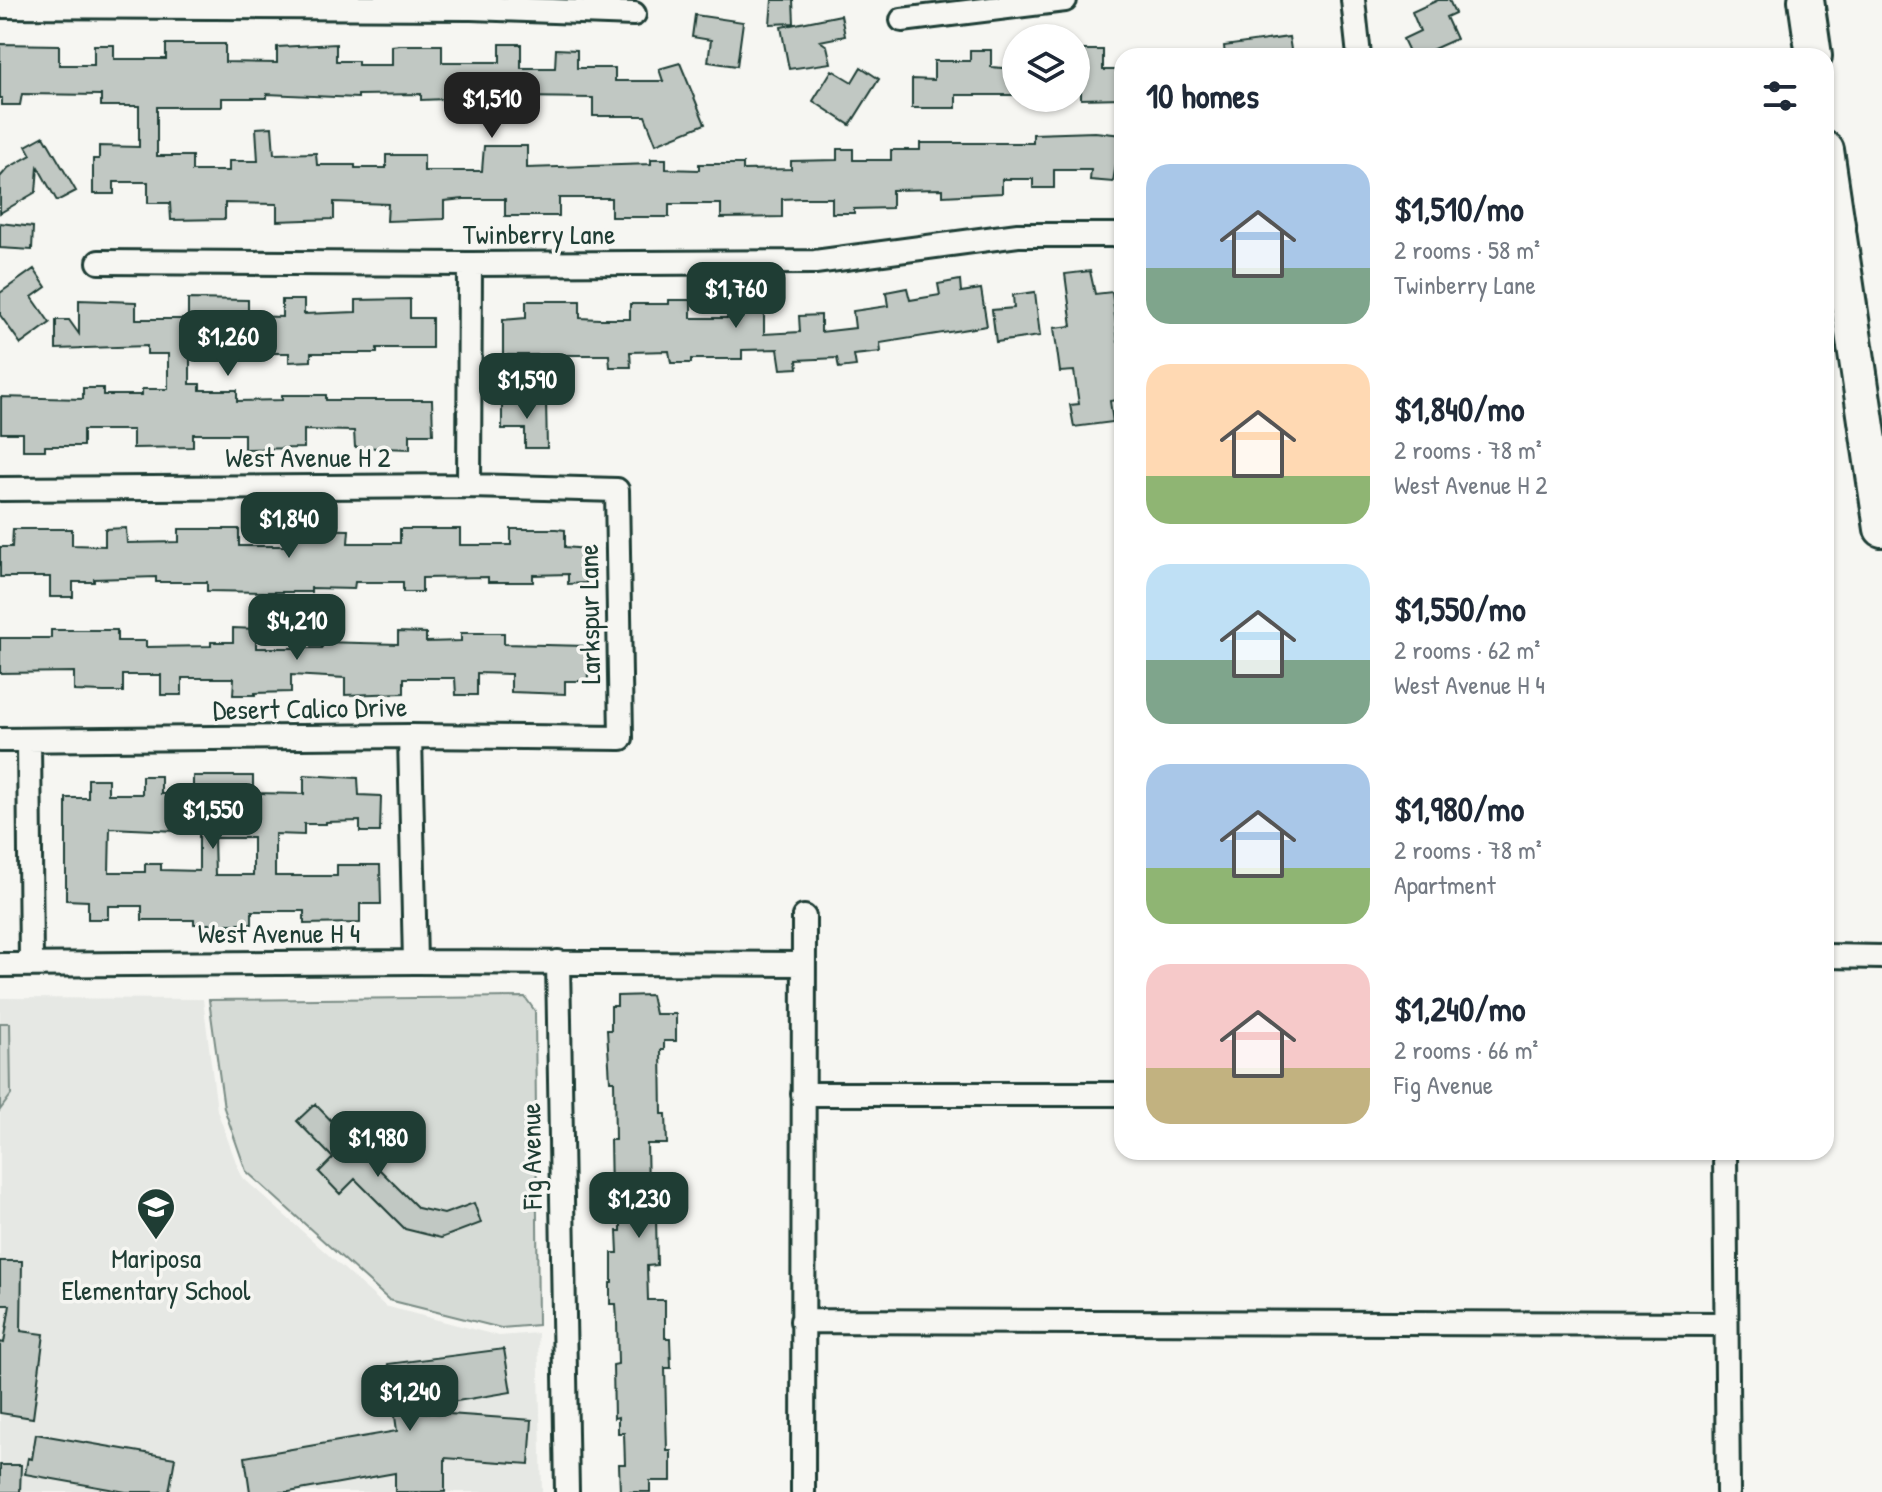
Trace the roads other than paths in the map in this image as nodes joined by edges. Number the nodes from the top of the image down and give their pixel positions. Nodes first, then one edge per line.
1 (1065, 0) edge
2 (1353, 0) edge
3 (1806, 0) edge
4 (471, 4) edge
5 (0, 6) edge
6 (634, 14) dead end
7 (902, 20) dead end
8 (1358, 48) edge
9 (1813, 48) edge
10 (1834, 204) edge
11 (1114, 235) edge
12 (99, 262) dead end
13 (470, 264) junction
14 (469, 486) junction
15 (0, 489) edge
16 (617, 490) joint
17 (1882, 529) edge
18 (410, 736) junction
19 (621, 738) joint
20 (0, 740) edge
21 (29, 741) junction
22 (804, 917) dead end
23 (1834, 956) edge
24 (1882, 957) edge
25 (415, 962) junction
26 (558, 962) junction
27 (31, 964) junction
28 (803, 964) junction
29 (0, 965) edge
30 (803, 1094) junction
31 (1114, 1094) edge
32 (1725, 1160) edge
33 (802, 1321) junction
34 (1726, 1324) junction
35 (567, 1492) edge
36 (803, 1492) edge
37 (1728, 1492) edge

1 - 7 street
2 - 8 street
3 - 9 main road
4 - 5 street
4 - 6 street
10 - 17 main road
11 - 13 street, Twinberry Lane
12 - 13 street, Twinberry Lane
13 - 14 street
14 - 15 street, West Avenue H 2
14 - 16 street, West Avenue H 2
16 - 19 street, Larkspur Lane
18 - 19 street, Desert Calico Drive
18 - 21 street, Desert Calico Drive
18 - 25 street
20 - 21 street, Desert Calico Drive
21 - 27 street
22 - 28 street
23 - 24 street
25 - 26 street, West Avenue H 4
25 - 27 street, West Avenue H 4
26 - 28 street, West Avenue H 4
26 - 35 street, Fig Avenue
27 - 29 street, West Avenue H 4
28 - 30 street
30 - 31 street
30 - 33 street
32 - 34 street
33 - 34 street
33 - 36 street
34 - 37 street

